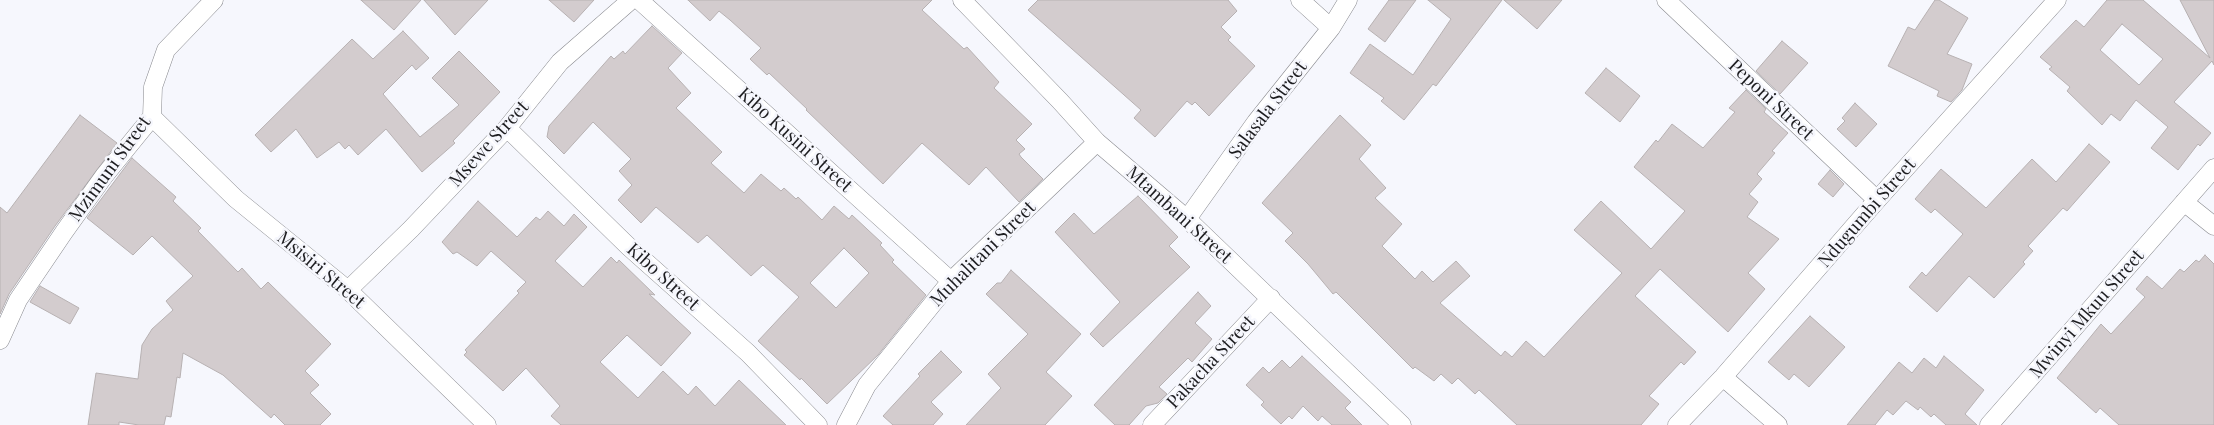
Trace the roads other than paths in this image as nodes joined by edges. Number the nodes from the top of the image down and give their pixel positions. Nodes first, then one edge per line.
1 (214, 0) edge
2 (631, 0) edge
3 (639, 0) edge
4 (962, 0) edge
5 (1300, 0) edge
6 (1348, 0) edge
7 (1666, 0) edge
8 (2058, 0) edge
9 (1331, 28) junction
10 (152, 117) junction
11 (507, 128) junction
12 (1097, 142) junction
13 (2214, 168) edge
14 (1878, 200) junction
15 (2184, 202) junction
16 (1187, 219) junction
17 (2214, 226) edge
18 (951, 281) junction
19 (348, 290) junction
20 (1270, 298) junction
21 (0, 340) edge
22 (1723, 377) junction
23 (487, 425) edge
24 (818, 425) edge
25 (846, 425) edge
26 (1152, 425) edge
27 (1402, 425) edge
28 (1677, 425) edge
29 (1778, 425) edge
30 (1989, 425) edge

1 - 10 street, Mzimuni Street
2 - 11 street, Msewe Street
3 - 18 street, Kibo Kusini Street
4 - 12 street, Mtambani Street
5 - 9 street
6 - 9 street, Salasala Street
7 - 14 street, Peponi Street
8 - 14 street, Ndugumbi Street
9 - 16 street, Salasala Street
10 - 19 street, Msisiri Street
10 - 21 street, Mzimuni Street
11 - 19 street, Msewe Street
11 - 24 street, Kibo Street
12 - 16 street, Mtambani Street
12 - 18 street, Muhalitani Street
13 - 15 street, Mwinyi Mkuu Street
14 - 22 street, Ndugumbi Street
15 - 17 street
15 - 30 street, Mwinyi Mkuu Street
16 - 20 street, Mtambani Street
18 - 25 street, Muhalitani Street
19 - 23 street, Msisiri Street
20 - 26 street, Pakacha Street
20 - 27 street, Mtambani Street
22 - 28 street, Ndugumbi Street
22 - 29 street

